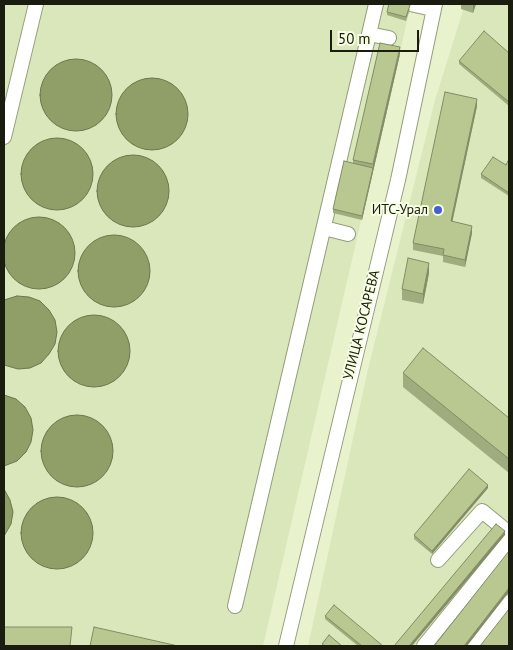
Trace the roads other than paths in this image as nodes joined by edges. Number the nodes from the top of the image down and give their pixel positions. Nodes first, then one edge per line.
1 (36, 4) edge
2 (376, 4) edge
3 (410, 4) edge
4 (434, 6) edge
5 (370, 34) junction
6 (389, 38) dead end
7 (4, 137) edge
8 (324, 228) junction
9 (348, 234) dead end
10 (509, 533) edge
11 (509, 541) edge
12 (438, 560) dead end
13 (509, 602) edge
14 (235, 606) dead end
15 (286, 646) edge
16 (424, 646) edge
17 (474, 646) edge

1 - 7 street
2 - 5 street
3 - 4 street
4 - 15 street, УЛИЦА КОСАРЕВА
5 - 6 street
5 - 8 street
8 - 9 street
8 - 14 street
10 - 12 street
11 - 16 street
13 - 17 street

